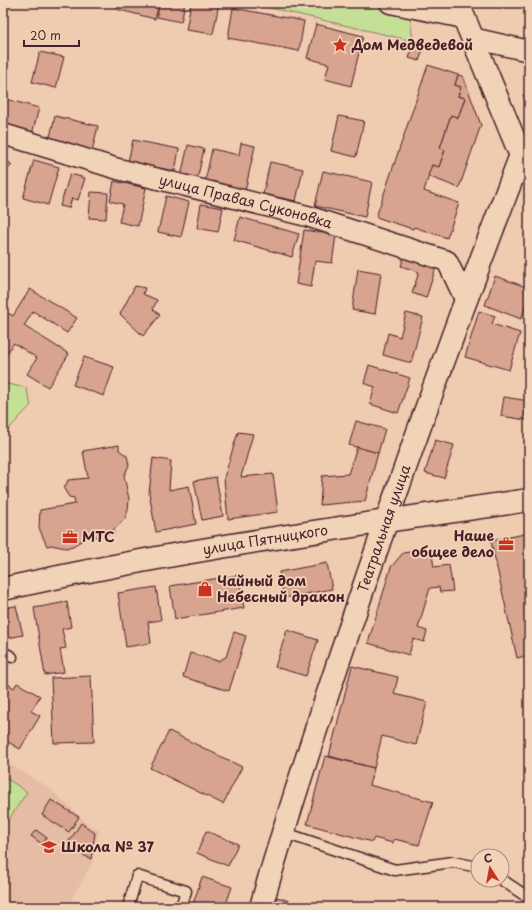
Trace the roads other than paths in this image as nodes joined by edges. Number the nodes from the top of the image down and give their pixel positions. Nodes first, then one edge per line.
1 (390, 3) edge
2 (461, 11) edge
3 (472, 38) junction
4 (529, 51) edge
5 (3, 134) edge
6 (521, 155) junction
7 (529, 175) edge
8 (465, 299) junction
9 (529, 500) edge
10 (386, 521) junction
11 (3, 589) edge
12 (3, 652) edge
13 (12, 658) dead end
14 (282, 832) junction
15 (470, 865) edge
16 (510, 885) edge
17 (529, 898) edge
18 (128, 907) edge
19 (181, 907) edge
20 (261, 907) edge

1 - 2 street
2 - 3 street
3 - 4 street
3 - 6 street
5 - 8 street, улица Правая Суконовка
6 - 7 street
6 - 8 street, Театральная улица
8 - 10 street, Театральная улица
9 - 10 street, улица Пятницкого
10 - 11 street, улица Пятницкого
10 - 14 street, Театральная улица
12 - 13 lane
14 - 15 lane
14 - 20 street, Театральная улица
16 - 17 lane
18 - 19 lane

